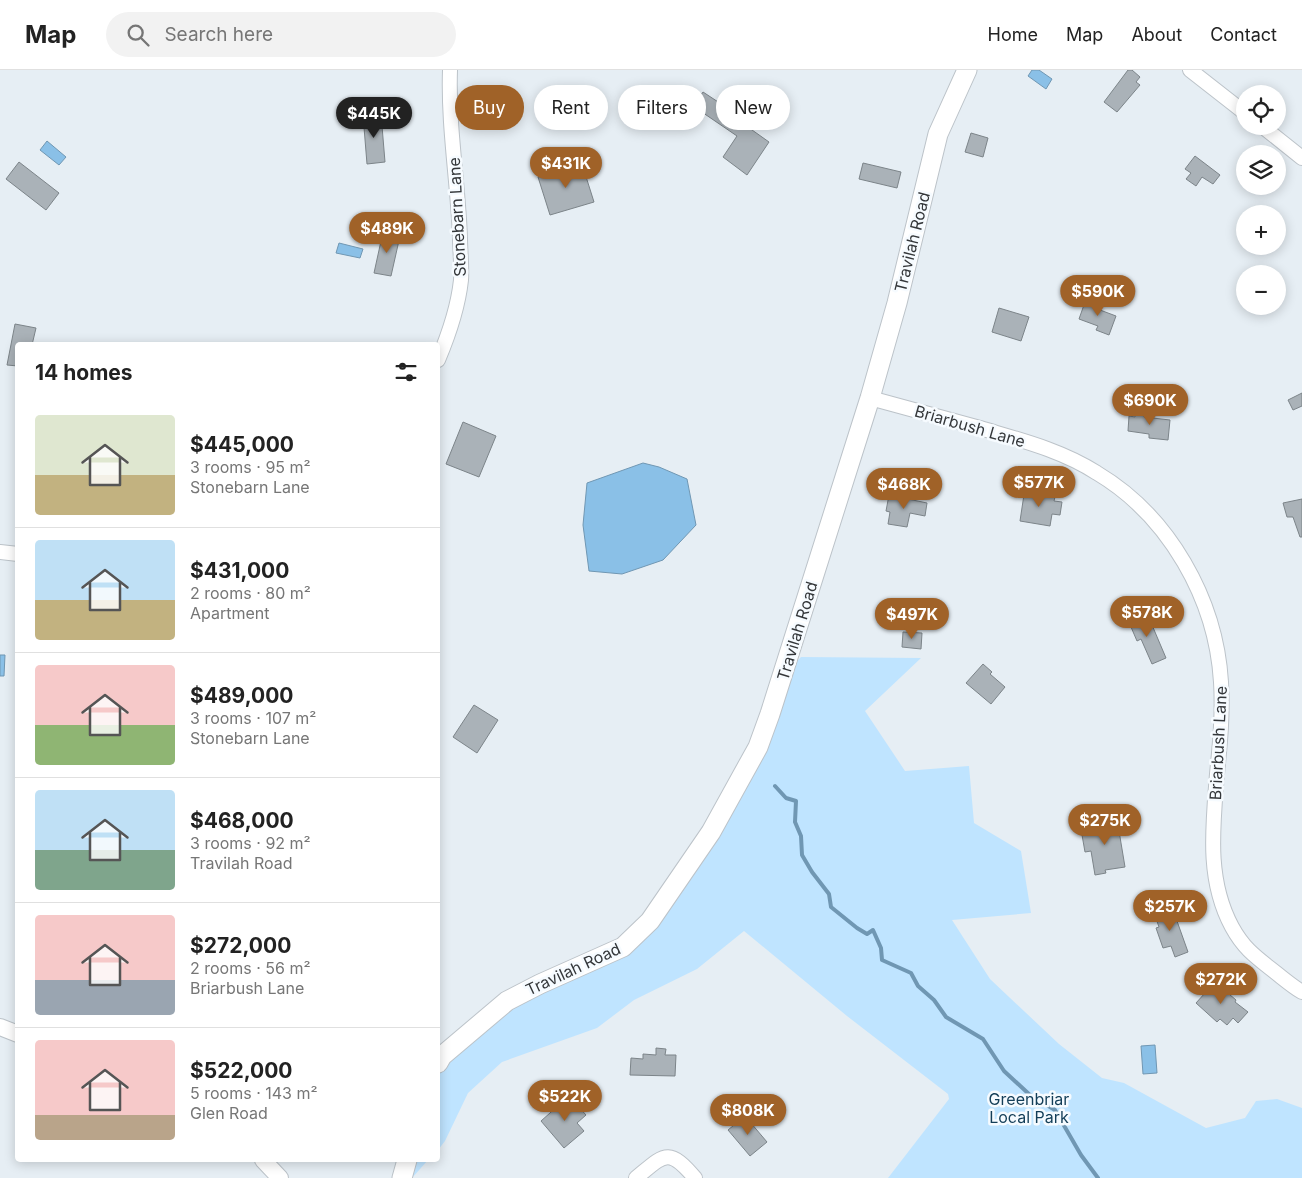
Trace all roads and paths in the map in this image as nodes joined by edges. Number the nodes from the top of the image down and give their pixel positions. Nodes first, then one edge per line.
1 (450, 70) edge
2 (967, 70) edge
3 (1190, 70) edge
4 (1236, 106) edge
5 (1273, 135) edge
6 (1302, 158) edge
7 (440, 355) edge
8 (870, 398) junction
9 (0, 552) edge
10 (15, 554) edge
11 (1302, 992) edge
12 (0, 1027) edge
13 (15, 1033) edge
14 (440, 1060) edge
15 (265, 1162) edge
16 (406, 1162) edge
17 (280, 1178) edge
18 (402, 1178) edge
19 (636, 1178) edge
20 (696, 1178) edge

1 - 7 street, Stonebarn Lane
2 - 8 main road, Travilah Road
3 - 4 street
5 - 6 street
8 - 11 street, Briarbush Lane
8 - 14 main road, Travilah Road
9 - 10 street
12 - 13 street
15 - 17 street
16 - 18 main road
19 - 20 street

